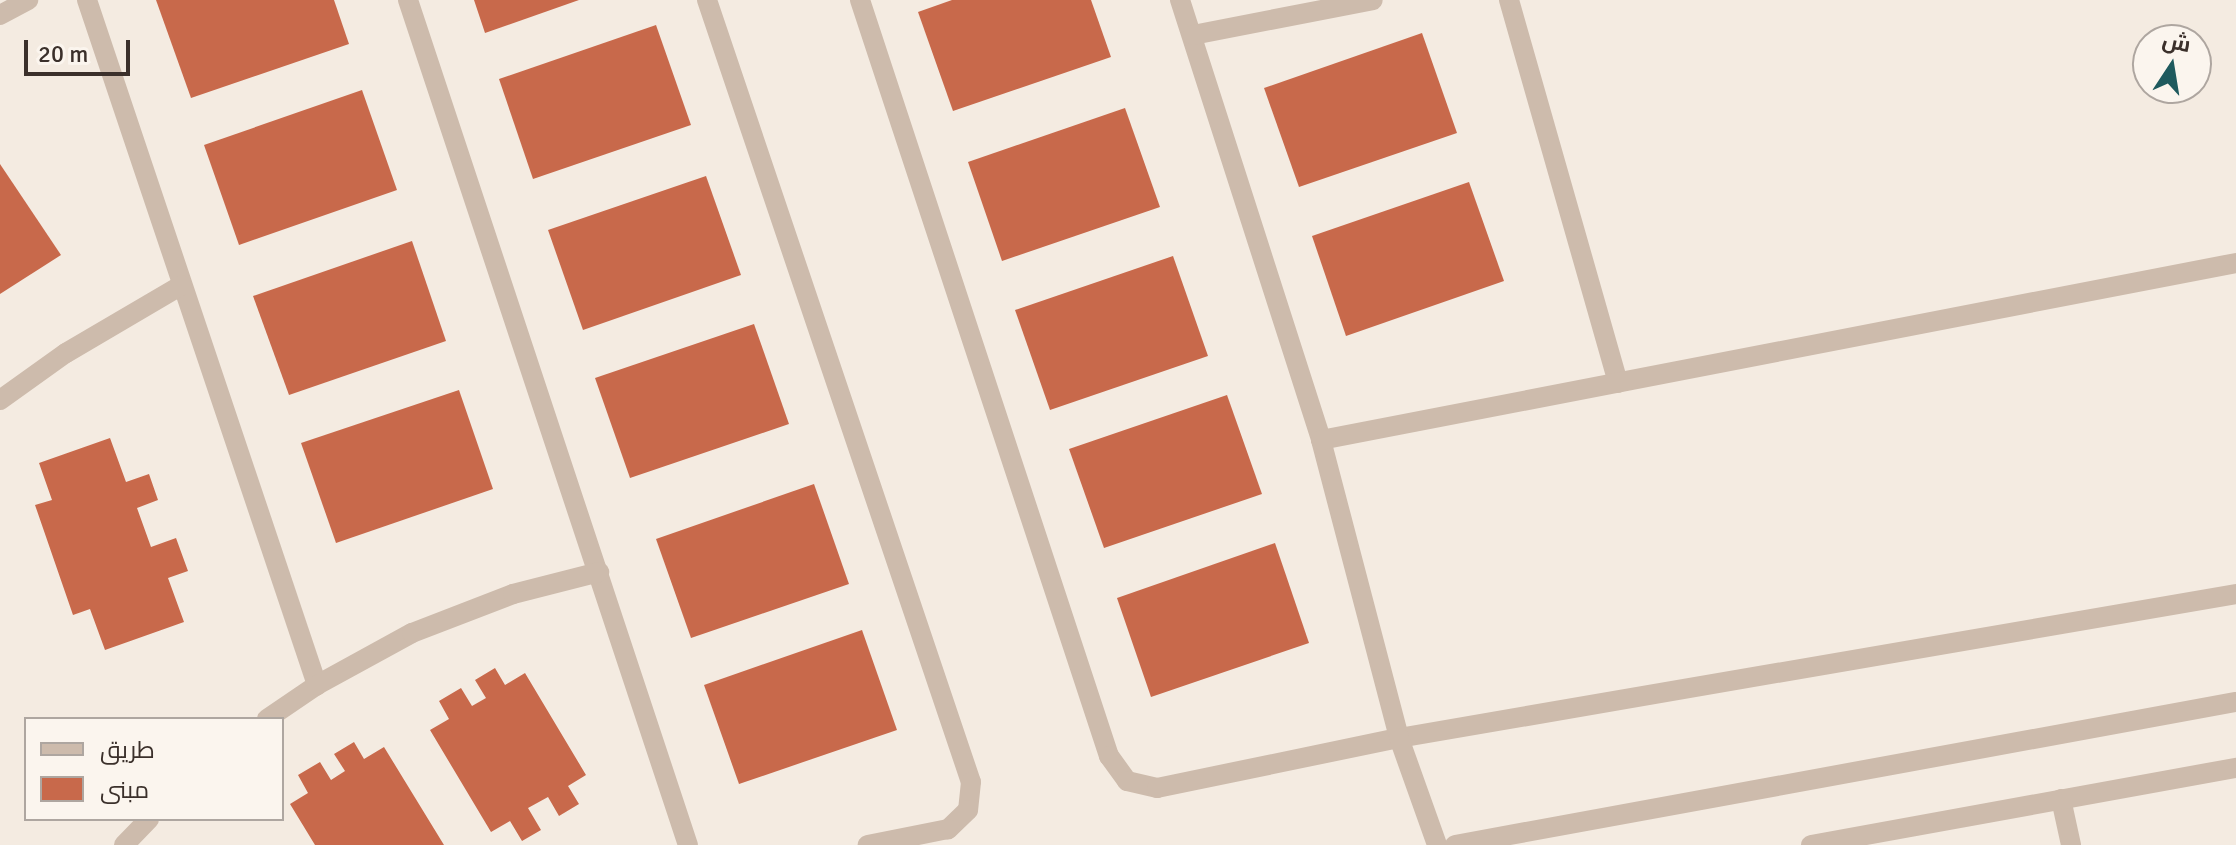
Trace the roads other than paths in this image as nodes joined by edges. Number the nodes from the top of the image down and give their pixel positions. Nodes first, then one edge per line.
1 (28, 0) edge
2 (87, 0) edge
3 (408, 0) edge
4 (707, 0) edge
5 (860, 0) edge
6 (1180, 0) edge
7 (1373, 0) edge
8 (1509, 0) edge
9 (0, 15) edge
10 (1193, 35) junction
11 (2236, 263) edge
12 (182, 285) junction
13 (1618, 383) junction
14 (0, 400) edge
15 (1321, 440) junction
16 (599, 572) junction
17 (2236, 594) edge
18 (317, 685) junction
19 (2236, 702) edge
20 (270, 717) edge
21 (1399, 738) junction
22 (2236, 768) edge
23 (2061, 799) junction
24 (147, 821) edge
25 (124, 845) edge
26 (688, 845) edge
27 (868, 845) edge
28 (1437, 845) edge
29 (1455, 845) edge
30 (1811, 845) edge
31 (2071, 845) edge

1 - 9 street
2 - 12 street
3 - 16 street
4 - 27 street
5 - 21 street
6 - 10 street
7 - 10 street
8 - 13 street
10 - 15 street
11 - 13 street
12 - 14 street
12 - 18 street
13 - 15 street
15 - 21 street
16 - 18 street
16 - 26 street
17 - 21 street
18 - 20 street
19 - 29 street
21 - 28 street
22 - 23 street
23 - 30 street
23 - 31 street
24 - 25 street

